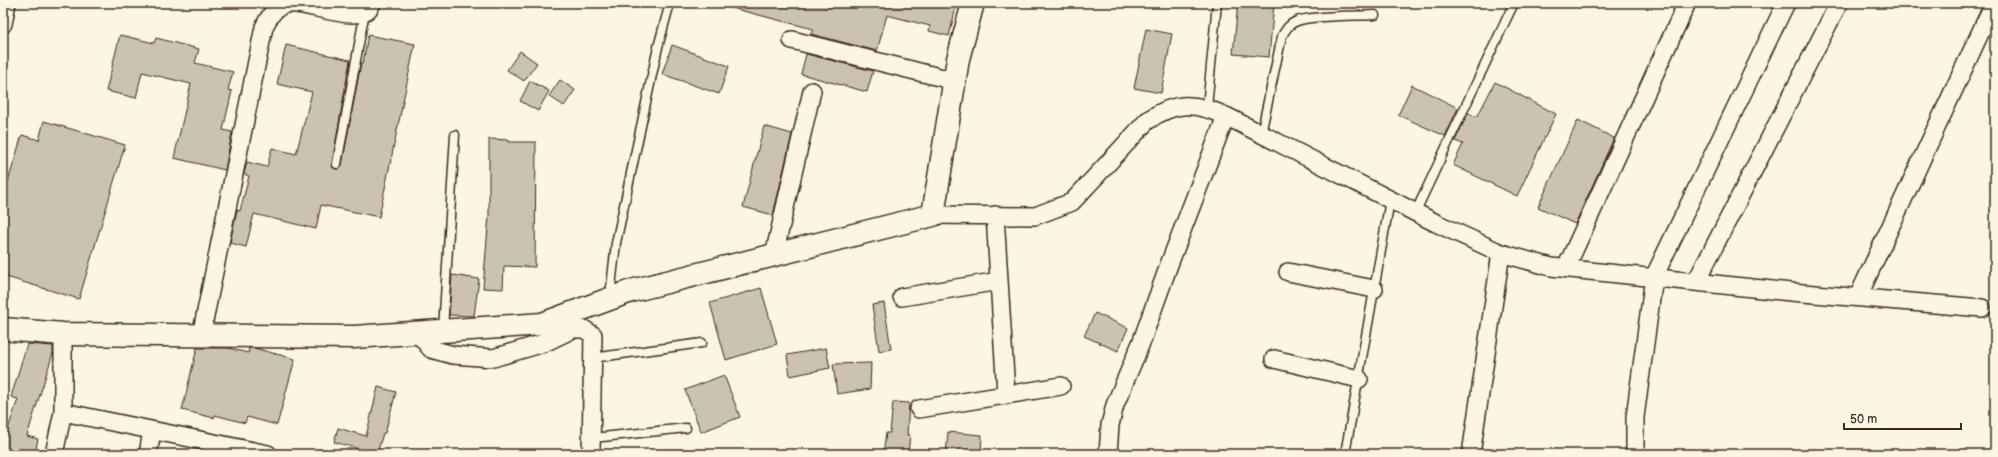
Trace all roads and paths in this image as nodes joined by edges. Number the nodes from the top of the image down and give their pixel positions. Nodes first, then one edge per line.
1 (7, 3) edge
2 (670, 3) edge
3 (973, 3) edge
4 (1217, 3) edge
5 (1514, 3) edge
6 (1786, 3) edge
7 (1840, 3) edge
8 (1994, 3) edge
9 (1686, 5) dead end
10 (368, 7) edge
11 (272, 8) edge
12 (1375, 15) dead end
13 (3, 24) edge
14 (792, 40) dead end
15 (955, 81) junction
16 (812, 91) dead end
17 (1207, 107) junction
18 (1226, 116) junction
19 (1261, 134) junction
20 (455, 135) dead end
21 (337, 164) dead end
22 (1390, 200) junction
23 (1415, 213) junction
24 (995, 215) junction
25 (934, 216) junction
26 (1501, 253) junction
27 (774, 255) junction
28 (1566, 268) junction
29 (1288, 272) dead end
30 (1654, 278) junction
31 (999, 281) junction
32 (1696, 282) junction
33 (1374, 289) junction
34 (902, 297) dead end
35 (1858, 297) junction
36 (609, 299) junction
37 (1982, 308) dead end
38 (3, 329) edge
39 (443, 330) junction
40 (417, 332) junction
41 (63, 334) junction
42 (200, 336) junction
43 (702, 343) dead end
44 (592, 358) junction
45 (1274, 359) dead end
46 (1359, 379) junction
47 (1061, 386) dead end
48 (1006, 394) junction
49 (919, 408) dead end
50 (63, 412) junction
51 (686, 428) dead end
52 (152, 431) junction
53 (592, 446) edge
54 (245, 452) edge
55 (54, 454) edge
56 (148, 454) edge
57 (268, 454) edge
58 (1108, 454) edge
59 (1345, 454) edge
60 (1471, 454) edge
61 (1635, 454) edge

1 - 13 street
2 - 36 lane
3 - 15 street
4 - 17 lane
5 - 23 lane
6 - 30 street
7 - 32 street
8 - 35 street
9 - 28 street
10 - 11 street
10 - 21 lane
11 - 42 street
12 - 19 lane
14 - 15 street
15 - 25 street
16 - 27 street
17 - 18 street
17 - 24 street
18 - 19 street
18 - 58 street
19 - 22 street
20 - 39 lane
22 - 23 street
22 - 33 lane
23 - 26 street
24 - 25 street
24 - 31 street
25 - 27 street
26 - 28 street
26 - 60 street
27 - 36 street
28 - 30 street
29 - 33 street
30 - 32 street
30 - 61 street
31 - 34 street
31 - 48 street
32 - 35 street
33 - 46 lane
35 - 37 street
36 - 39 street
38 - 41 street
39 - 40 street
40 - 42 street
40 - 44 street
41 - 42 street
41 - 50 street
43 - 44 lane
44 - 53 street
45 - 46 street
46 - 59 lane
47 - 48 street
48 - 49 street
50 - 52 street
50 - 55 street
51 - 53 lane
52 - 54 street
52 - 56 street
54 - 57 street

